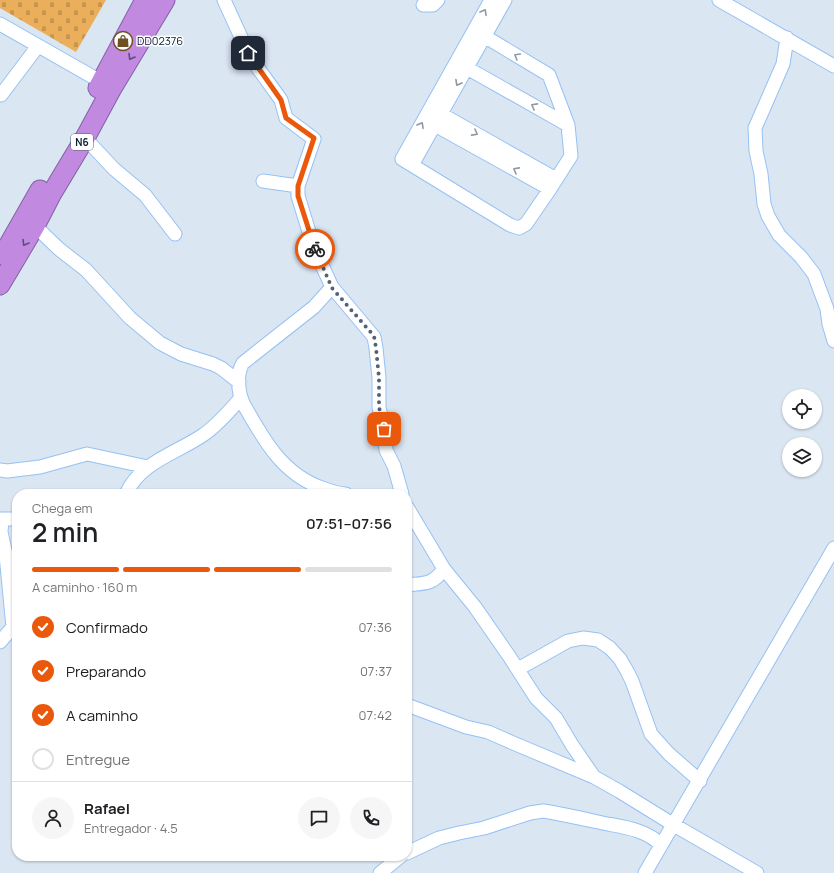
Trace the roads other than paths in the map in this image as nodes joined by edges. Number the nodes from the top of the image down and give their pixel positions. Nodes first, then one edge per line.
1 (145, 0) edge
2 (165, 0) edge
3 (224, 0) edge
4 (438, 0) edge
5 (491, 0) edge
6 (505, 0) edge
7 (719, 0) edge
8 (423, 5) dead end
9 (0, 24) edge
10 (484, 36) junction
11 (787, 38) junction
12 (38, 46) junction
13 (834, 66) edge
14 (467, 68) junction
15 (107, 85) junction
16 (1, 95) edge
17 (441, 114) junction
18 (435, 125) junction
19 (568, 125) junction
20 (85, 138) junction
21 (407, 162) junction
22 (263, 182) dead end
23 (553, 184) junction
24 (298, 186) junction
25 (35, 226) junction
26 (175, 234) dead end
27 (0, 260) edge
28 (0, 285) edge
29 (332, 288) junction
30 (834, 341) edge
31 (239, 382) junction
32 (241, 398) junction
33 (148, 467) junction
34 (0, 470) edge
35 (129, 489) edge
36 (324, 489) edge
37 (401, 489) edge
38 (412, 515) edge
39 (1, 519) edge
40 (12, 519) edge
41 (834, 548) edge
42 (830, 564) edge
43 (444, 569) junction
44 (412, 584) edge
45 (12, 603) edge
46 (12, 630) edge
47 (0, 642) edge
48 (518, 669) junction
49 (412, 707) edge
50 (594, 777) junction
51 (700, 780) junction
52 (674, 825) junction
53 (661, 845) junction
54 (412, 851) edge
55 (395, 861) edge
56 (380, 873) edge
57 (645, 873) edge
58 (757, 873) edge

1 - 15 highway, N6
2 -> 15 highway, N6
3 - 24 street
4 - 8 street
21 -> 5 street
6 - 10 street
7 - 11 street
9 - 12 street
10 - 14 street
19 -> 10 street
11 - 13 street
11 - 30 street
12 - 15 street
12 - 16 street
14 -> 17 street
19 -> 14 street
15 - 20 highway, N6
15 - 27 highway, N6
17 - 18 street
17 -> 23 street
18 - 21 street
23 -> 18 street
19 - 23 street
20 - 25 highway, N6
20 - 26 street
21 - 23 street
22 - 24 street
24 - 29 street
25 -> 28 highway, N6
25 - 31 street
29 - 31 street
29 - 37 street
31 - 32 street
32 - 33 street
32 - 36 street
33 - 34 street
33 - 35 street
38 - 43 street
39 - 40 street
39 - 45 street
41 - 42 street
42 - 51 street
43 - 44 street
43 - 48 street
46 - 47 street
48 - 50 street
48 - 51 street
49 - 50 street
50 - 52 street
51 - 52 street
52 - 53 street
52 - 58 street
53 - 54 street
53 - 57 street
55 - 56 street

